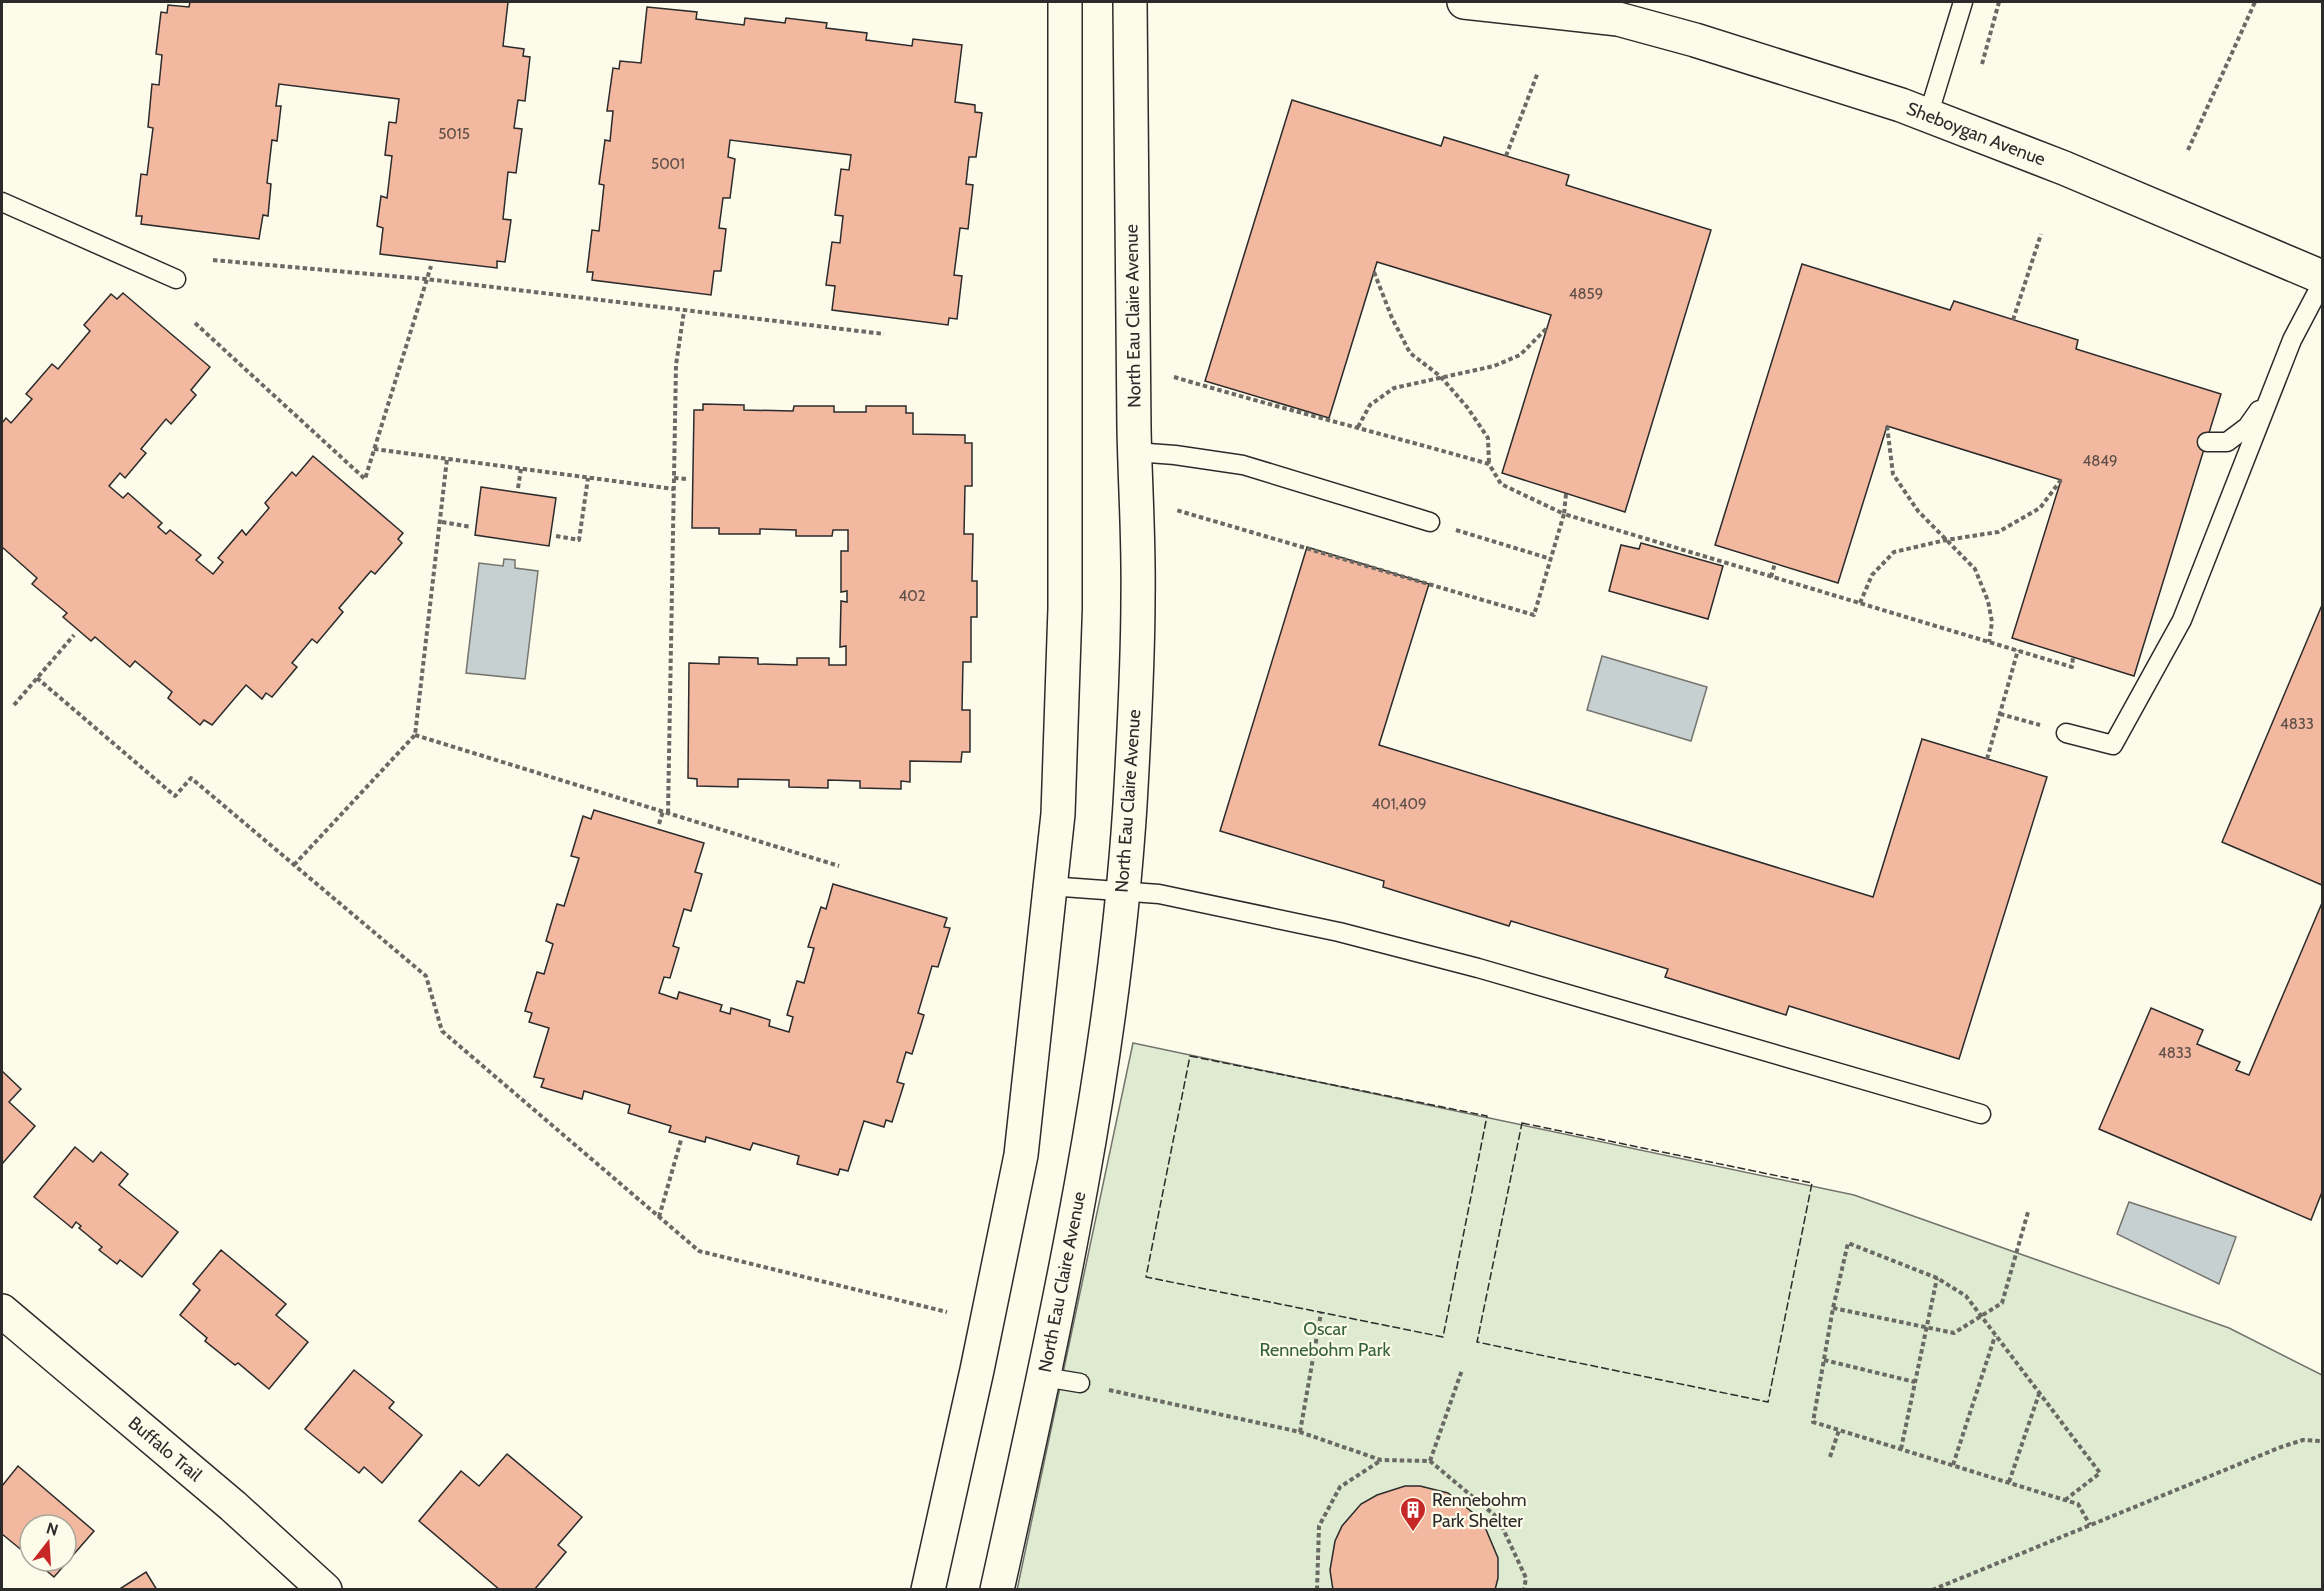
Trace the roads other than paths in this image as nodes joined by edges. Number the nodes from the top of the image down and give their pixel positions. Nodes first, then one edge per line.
1 (1065, 2) edge
2 (1130, 2) edge
3 (1464, 2) edge
4 (1573, 2) edge
5 (1963, 2) edge
6 (1618, 19) junction
7 (1928, 116) junction
8 (2, 202) edge
9 (2322, 277) edge
10 (176, 279) dead end
11 (2322, 283) edge
12 (2271, 394) junction
13 (2207, 442) dead end
14 (1135, 452) junction
15 (1430, 522) road end
16 (2066, 733) road end
17 (1050, 886) junction
18 (1122, 892) junction
19 (1981, 1114) dead end
20 (2, 1311) edge
21 (1044, 1377) junction
22 (1080, 1383) road end
23 (326, 1590) edge
24 (928, 1590) edge
25 (996, 1590) edge

1 - 17 street
2 - 14 street, North Eau Claire Avenue
3 - 6 street, Sheboygan Avenue
4 - 6 street, Sheboygan Avenue
5 - 7 lane
6 - 7 street, Sheboygan Avenue
7 - 9 street, Sheboygan Avenue
8 - 10 lane
11 - 12 lane
12 - 13 lane
12 - 16 lane
14 - 15 lane
14 - 18 street, North Eau Claire Avenue
17 - 18 lane
17 - 24 street
18 - 19 lane
18 - 21 street, North Eau Claire Avenue
20 - 23 street, Buffalo Trail
21 - 22 lane
21 - 25 street, North Eau Claire Avenue

